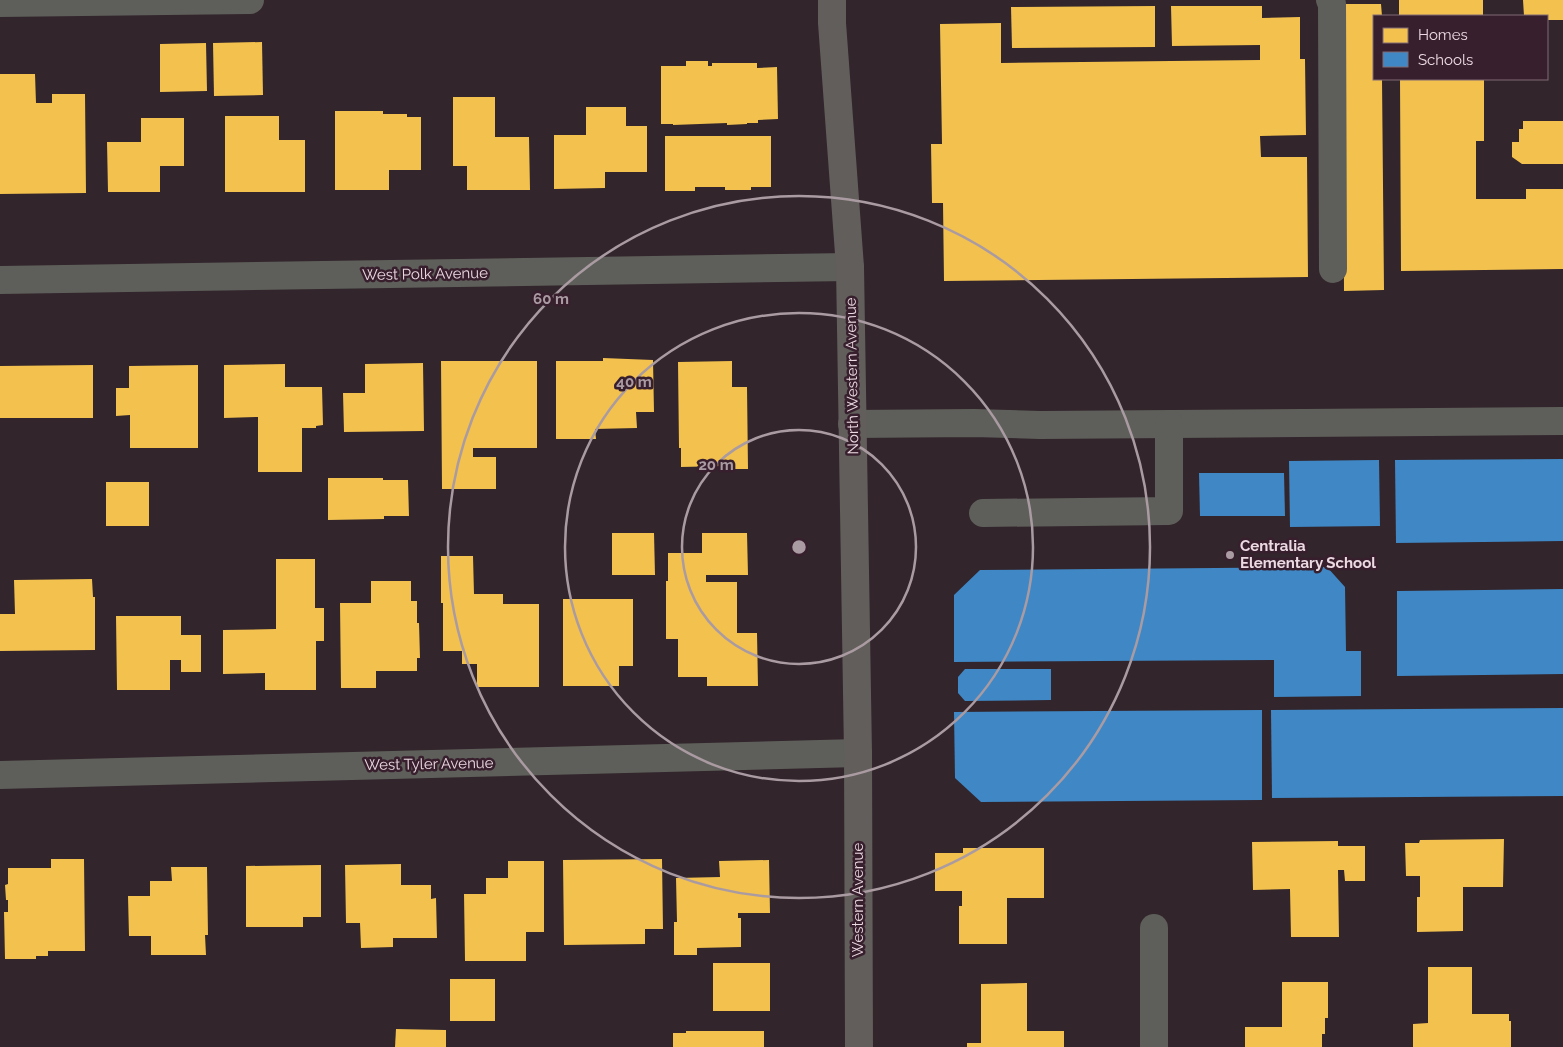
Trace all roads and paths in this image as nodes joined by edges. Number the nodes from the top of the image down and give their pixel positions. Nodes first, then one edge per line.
1 (250, 0) edge
2 (832, 0) edge
3 (1330, 0) edge
4 (0, 3) edge
5 (850, 268) junction
6 (1333, 269) dead end
7 (0, 280) edge
8 (1563, 421) edge
9 (852, 424) junction
10 (1169, 424) junction
11 (983, 512) dead end
12 (858, 753) junction
13 (0, 775) edge
14 (1154, 928) dead end
15 (859, 1047) edge
16 (1154, 1047) edge

1 - 4 street
2 - 5 main road, North Western Avenue
3 - 6 street
5 - 7 street, West Polk Avenue
5 - 9 main road, North Western Avenue
8 - 10 street
9 - 10 street
9 - 12 main road, North Western Avenue
10 - 11 street
12 - 13 street, West Tyler Avenue
12 - 15 main road, Western Avenue
14 - 16 street

